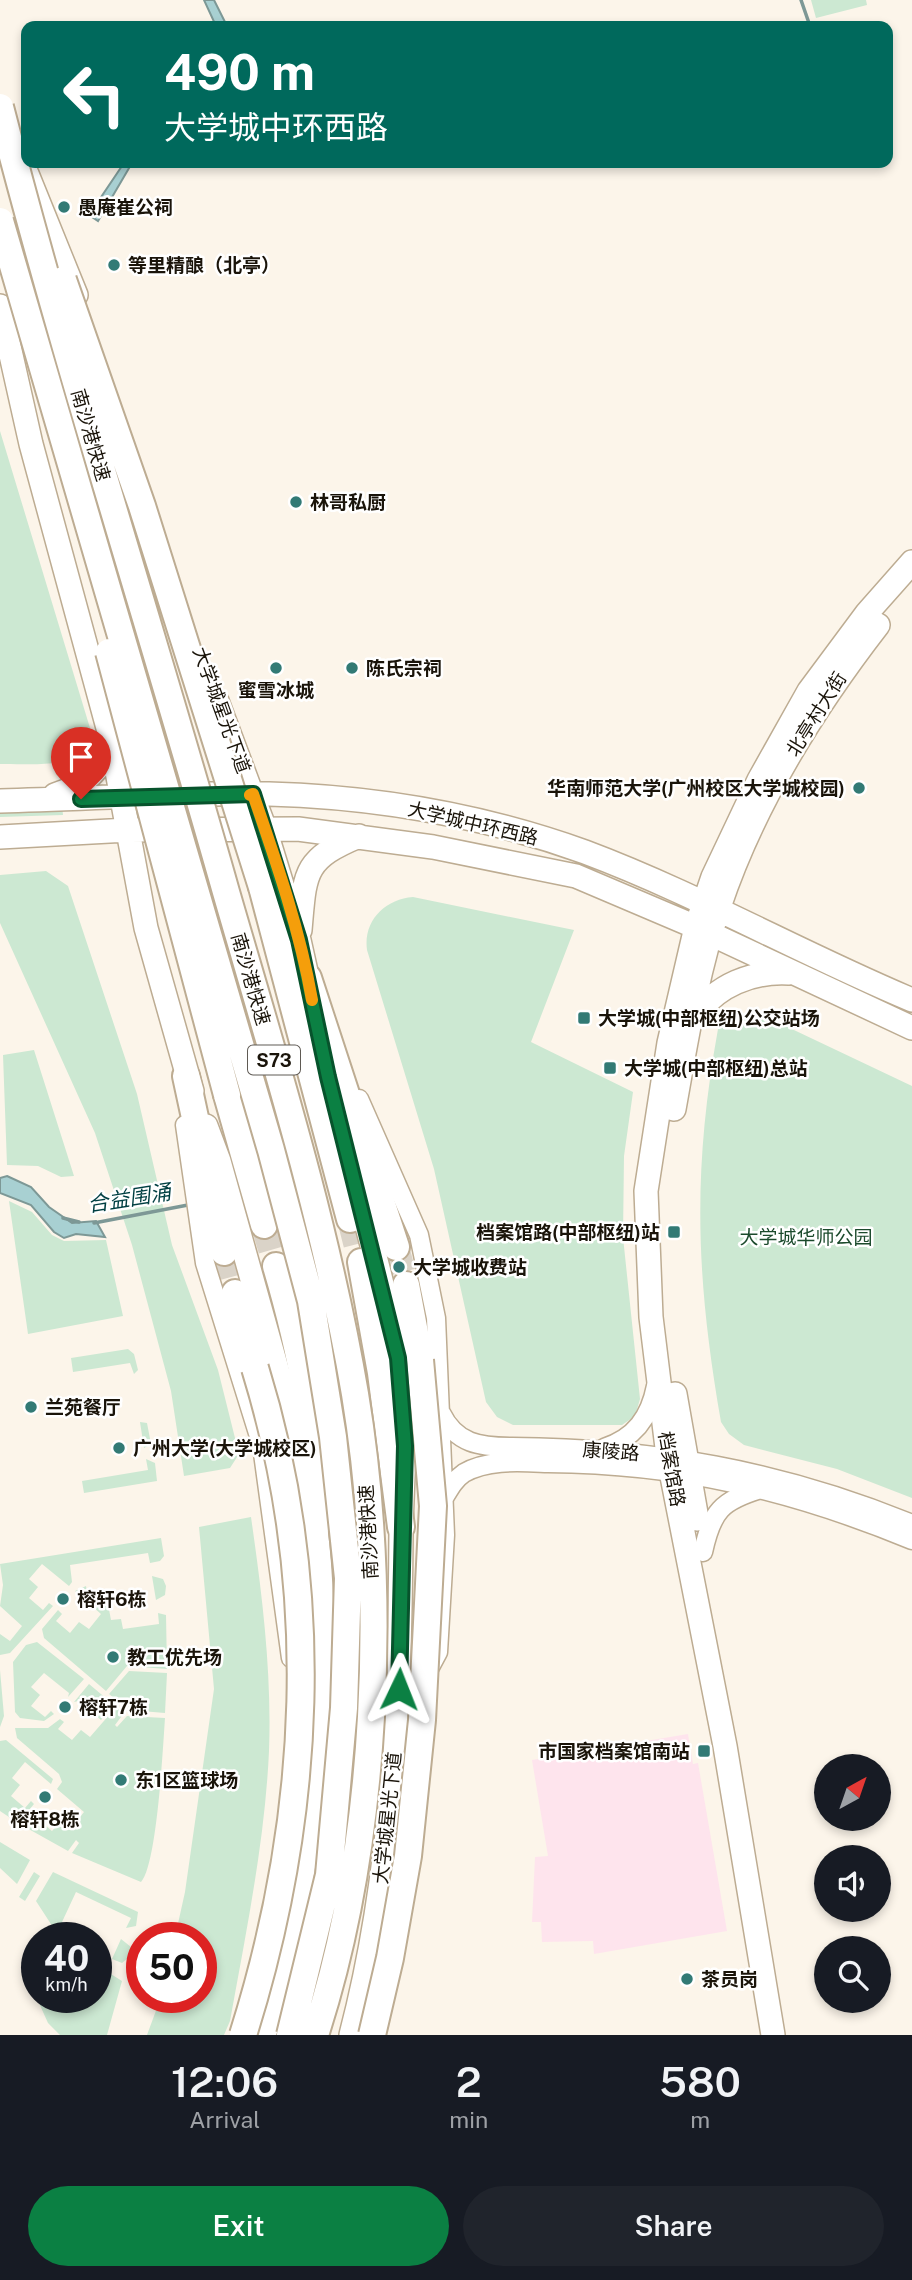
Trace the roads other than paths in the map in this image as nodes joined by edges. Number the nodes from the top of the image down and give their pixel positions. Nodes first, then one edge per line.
1 (0, 101) edge
2 (0, 109) edge
3 (0, 157) edge
4 (21, 161) edge
5 (21, 162) edge
6 (23, 168) edge
7 (24, 168) edge
8 (0, 224) edge
9 (0, 306) edge
10 (91, 334) junction
11 (912, 562) edge
12 (912, 585) edge
13 (111, 739) junction
14 (253, 794) junction
15 (123, 798) junction
16 (40, 800) junction
17 (0, 801) edge
18 (265, 829) junction
19 (128, 830) junction
20 (359, 836) junction
21 (0, 837) edge
22 (711, 906) junction
23 (704, 931) junction
24 (299, 940) junction
25 (791, 973) junction
26 (308, 978) junction
27 (912, 1000) edge
28 (690, 1026) junction
29 (912, 1028) edge
30 (186, 1076) junction
31 (350, 1219) tunnel mouth
32 (264, 1225) tunnel mouth
33 (396, 1247) tunnel mouth
34 (224, 1252) tunnel mouth
35 (361, 1262) tunnel mouth
36 (276, 1266) tunnel mouth
37 (406, 1286) tunnel mouth
38 (235, 1293) tunnel mouth
39 (657, 1379) junction
40 (441, 1413) junction
41 (600, 1450) junction
42 (679, 1464) junction
43 (761, 1489) junction
44 (444, 1498) junction
45 (317, 1524) junction
46 (912, 1524) edge
47 (401, 1527) junction
48 (912, 1540) edge
49 (703, 1552) junction
50 (319, 1708) junction
51 (397, 1728) junction
52 (295, 1922) junction
53 (243, 2035) edge
54 (264, 2035) edge
55 (290, 2035) edge
56 (305, 2035) edge
57 (315, 2035) edge
58 (351, 2035) edge
59 (372, 2035) edge
60 (774, 2035) edge
61 (789, 2035) edge

1 - 5 highway, bridge
2 - 4 main road
2 - 57 highway, 南沙港快速 / S73, bridge
3 - 10 main road, 大学城星光下道
6 - 31 highway, bridge
7 - 10 main road
8 - 32 highway, bridge
8 - 55 highway, 南沙港快速 / S73, bridge
9 - 13 main road
10 - 14 main road, 大学城星光下道
11 - 22 main road, 北亭村大街
12 - 22 main road, 北亭村大街
13 - 15 main road
13 - 16 main road
14 - 15 main road, 大学城中环西路
14 - 18 main road, 大学城星光下道
14 - 22 main road, 大学城中环西路
15 - 16 main road, 大学城中环西路
15 - 19 main road
16 - 17 main road, 大学城中环西路
18 - 19 main road, 大学城中环西路
18 - 20 main road, 大学城中环西路
18 - 24 main road, 大学城星光下道
19 - 21 main road, 大学城中环西路
19 - 30 main road
20 - 23 main road, 大学城中环西路
20 - 24 main road
22 - 23 main road, 北亭村大街
22 - 27 main road, 大学城中环西路
23 - 25 main road, 大学城中环西路
23 - 28 main road, 档案馆路
23 - 39 main road, 档案馆路
24 - 26 main road, 大学城星光下道
25 - 28 main road
25 - 29 main road, 大学城中环西路
26 - 33 highway
26 - 40 street
26 - 47 main road, 大学城星光下道
28 - 42 main road, 档案馆路
30 - 34 highway
30 - 45 main road
30 - 50 street
35 - 47 highway
36 - 45 highway
37 - 59 highway, bridge
38 - 53 highway, bridge
39 - 41 street
39 - 42 main road, 档案馆路
40 - 41 street, 康陵路
40 - 44 street
41 - 42 street, 康陵路
42 - 43 street, 康陵路
42 - 44 street, 康陵路
42 - 46 street, 康陵路
42 - 49 main road, 档案馆路
42 - 60 main road, 档案馆路
43 - 48 street, 康陵路
43 - 49 street
44 - 51 street
45 - 50 main road
47 - 51 main road, 大学城星光下道
49 - 61 main road, 档案馆路
50 - 52 main road
51 - 58 main road, 大学城星光下道
52 - 54 main road
52 - 56 main road

